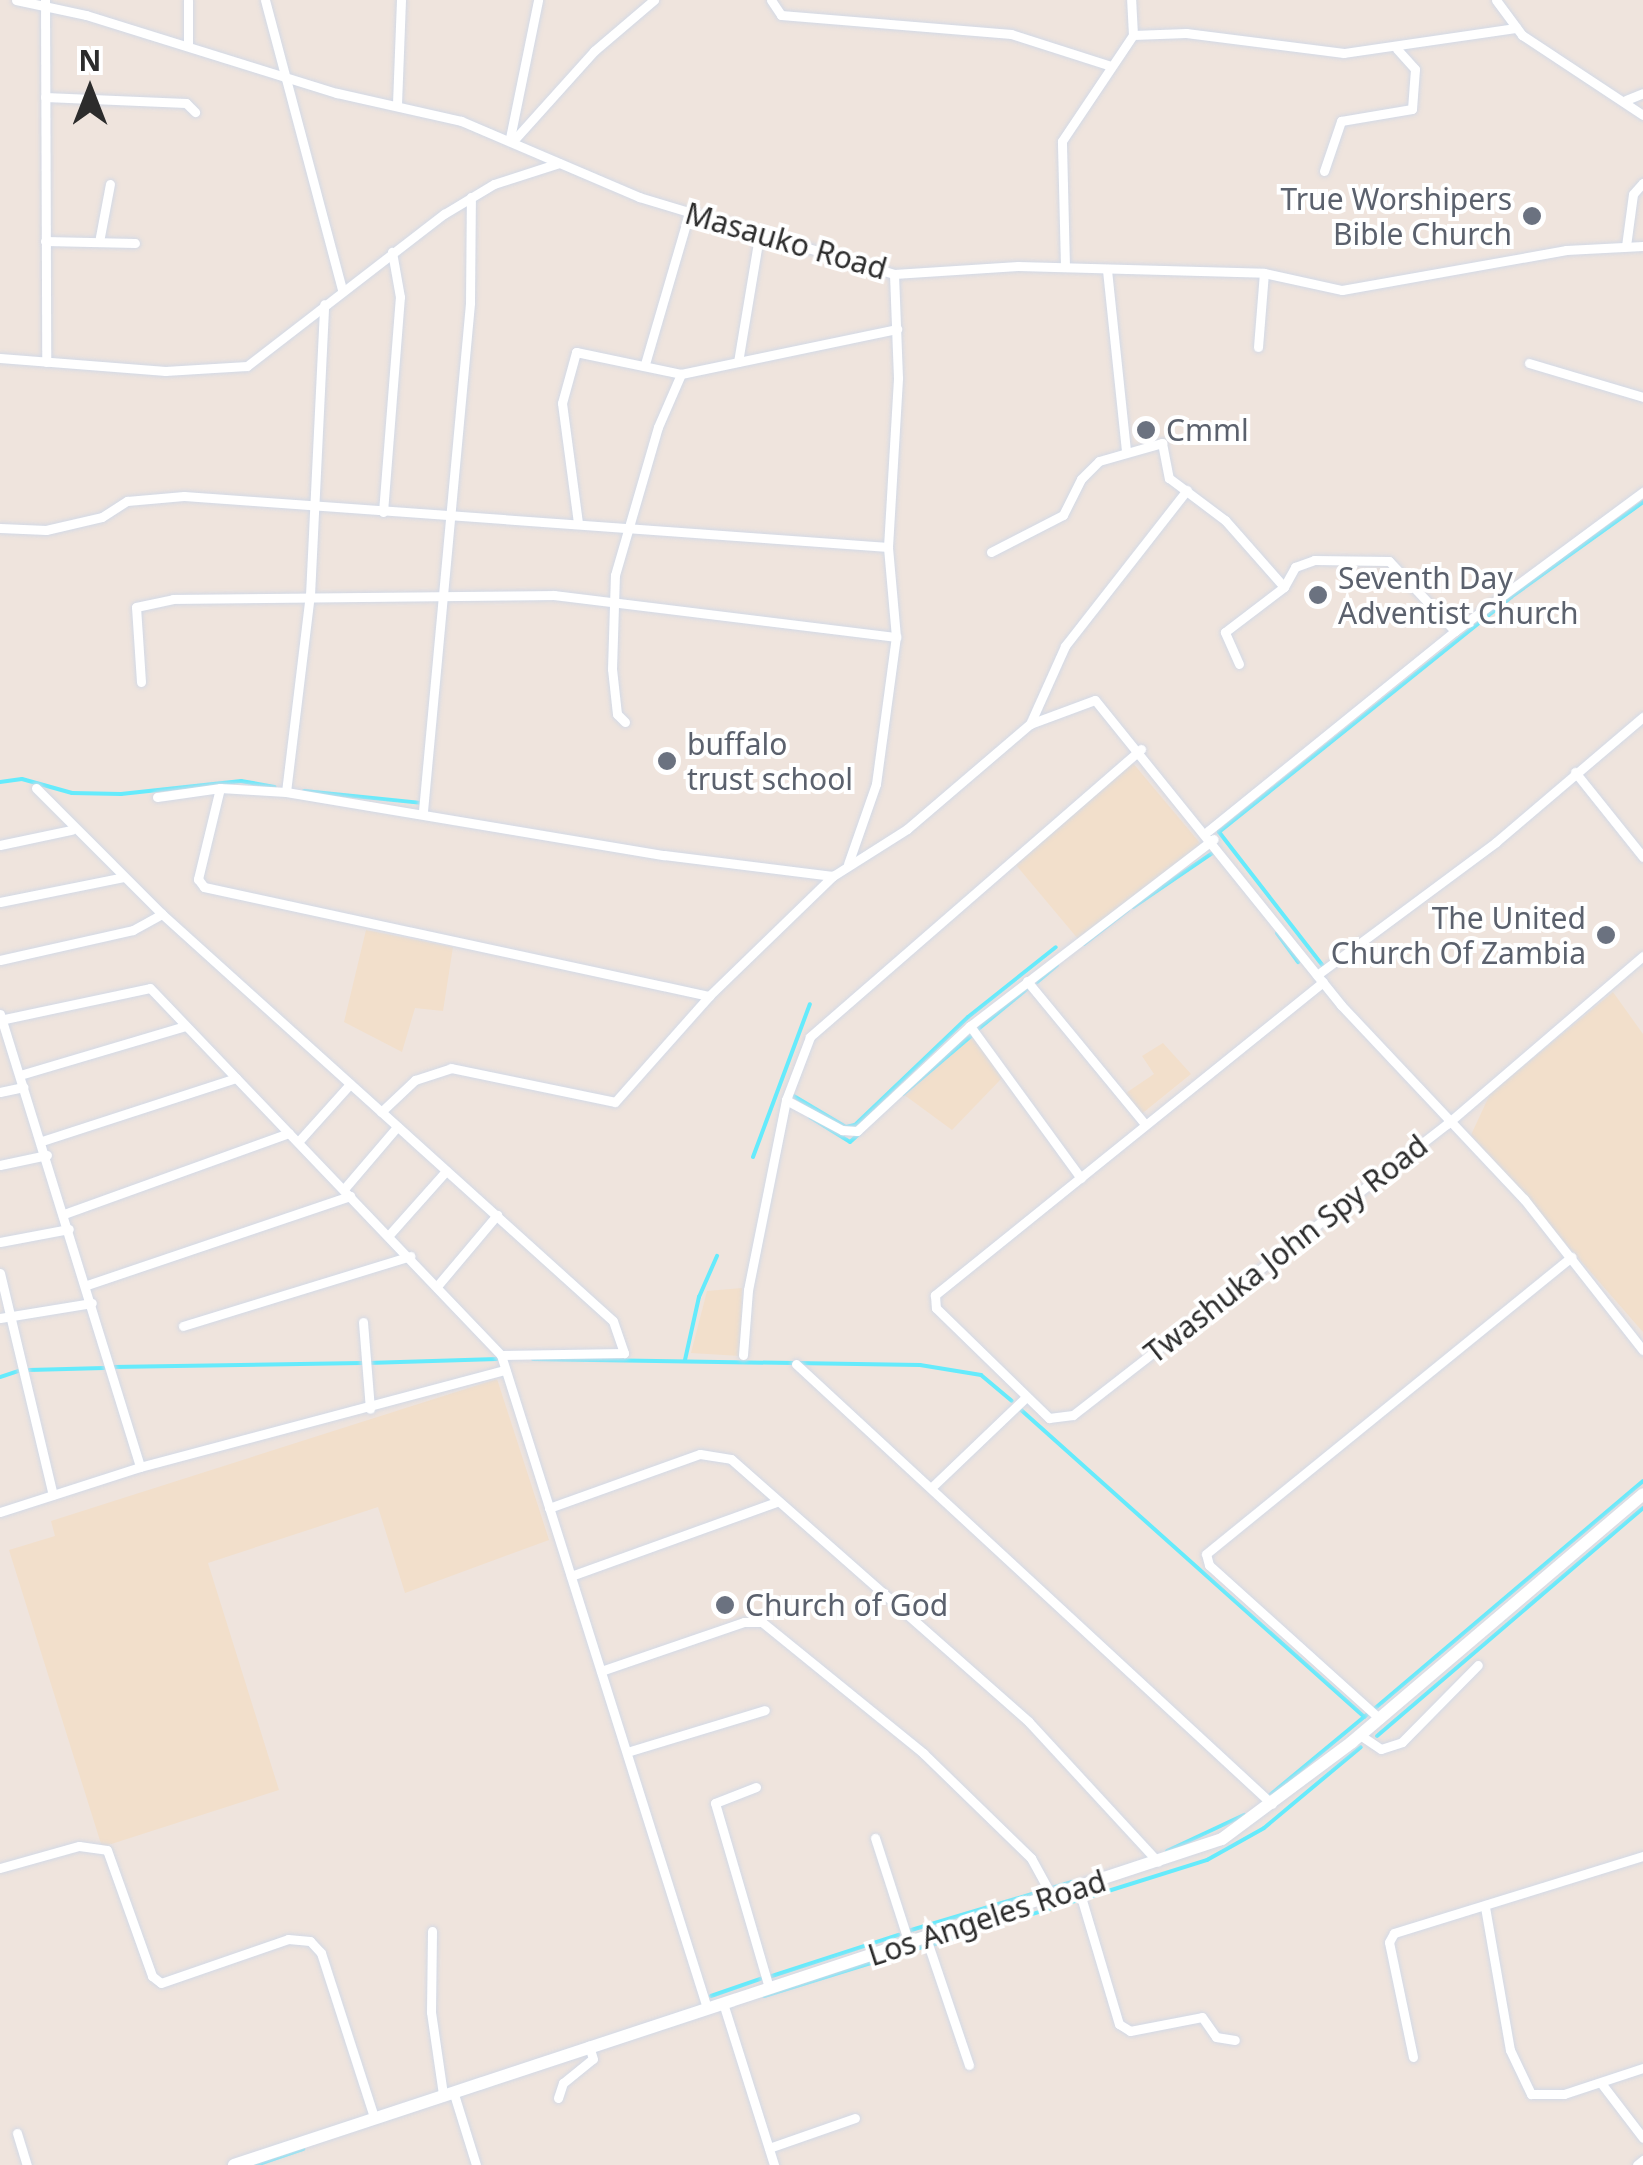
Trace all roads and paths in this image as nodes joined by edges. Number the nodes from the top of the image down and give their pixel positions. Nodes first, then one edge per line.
1 (16, 0) edge
2 (188, 0) edge
3 (265, 0) edge
4 (401, 0) edge
5 (538, 0) edge
6 (654, 0) edge
7 (771, 0) edge
8 (1131, 0) edge
9 (1496, 0) edge
10 (45, 2) edge
11 (1516, 28) junction
12 (1133, 35) junction
13 (188, 45) junction
14 (1397, 49) junction
15 (1111, 66) junction
16 (286, 79) junction
17 (1643, 93) edge
18 (45, 96) junction
19 (1626, 100) junction
20 (396, 104) junction
21 (194, 112) dead end
22 (1643, 116) edge
23 (512, 139) junction
24 (559, 163) junction
25 (1324, 170) dead end
26 (110, 184) dead end
27 (1643, 184) edge
28 (472, 196) junction
29 (689, 214) junction
30 (759, 237) junction
31 (46, 240) junction
32 (99, 242) junction
33 (136, 242) dead end
34 (1626, 246) junction
35 (1643, 246) edge
36 (392, 252) junction
37 (1065, 267) junction
38 (1107, 270) junction
39 (1264, 273) junction
40 (894, 274) junction
41 (342, 289) junction
42 (324, 304) junction
43 (897, 329) junction
44 (1258, 347) dead end
45 (0, 358) edge
46 (46, 362) junction
47 (738, 362) junction
48 (1530, 363) dead end
49 (646, 364) junction
50 (680, 374) junction
51 (1643, 397) edge
52 (1126, 452) junction
53 (1187, 490) junction
54 (1643, 492) edge
55 (315, 504) junction
56 (383, 512) junction
57 (451, 516) junction
58 (578, 523) junction
59 (627, 525) junction
60 (0, 528) edge
61 (888, 547) junction
62 (991, 552) dead end
63 (1284, 587) junction
64 (310, 595) junction
65 (443, 596) junction
66 (612, 605) junction
67 (1455, 632) junction
68 (896, 638) junction
69 (1238, 664) dead end
70 (141, 682) dead end
71 (1643, 717) edge
72 (625, 722) dead end
73 (1030, 724) junction
74 (1141, 749) junction
75 (1575, 772) junction
76 (36, 788) dead end
77 (220, 788) junction
78 (286, 792) junction
79 (156, 797) dead end
80 (423, 811) junction
81 (72, 830) junction
82 (1211, 835) junction
83 (0, 844) edge
84 (1643, 857) edge
85 (848, 864) junction
86 (833, 876) junction
87 (124, 877) junction
88 (0, 902) edge
89 (162, 914) junction
90 (1643, 956) edge
91 (0, 960) edge
92 (1320, 979) junction
93 (1027, 981) junction
94 (709, 996) junction
95 (1, 1018) edge
96 (185, 1026) junction
97 (970, 1026) junction
98 (20, 1075) junction
99 (236, 1078) junction
100 (350, 1084) junction
101 (23, 1087) junction
102 (0, 1092) edge
103 (786, 1100) junction
104 (380, 1112) junction
105 (1145, 1124) junction
106 (1447, 1124) junction
107 (397, 1127) junction
108 (289, 1132) junction
109 (42, 1141) junction
110 (298, 1142) junction
111 (47, 1155) junction
112 (0, 1164) edge
113 (446, 1171) junction
114 (1081, 1178) junction
115 (347, 1192) junction
116 (64, 1214) junction
117 (497, 1215) junction
118 (69, 1229) junction
119 (389, 1235) junction
120 (0, 1242) edge
121 (410, 1256) junction
122 (1571, 1256) junction
123 (0, 1273) edge
124 (86, 1285) junction
125 (438, 1285) junction
126 (92, 1303) junction
127 (5, 1317) edge
128 (363, 1322) dead end
129 (183, 1326) dead end
130 (1643, 1350) edge
131 (501, 1355) junction
132 (743, 1355) dead end
133 (796, 1364) dead end
134 (506, 1370) junction
135 (1026, 1397) junction
136 (370, 1409) junction
137 (140, 1468) junction
138 (932, 1486) junction
139 (1643, 1494) edge
140 (53, 1495) junction
141 (777, 1502) junction
142 (549, 1508) junction
143 (0, 1512) edge
144 (571, 1576) junction
145 (1478, 1665) dead end
146 (601, 1672) junction
147 (766, 1710) dead end
148 (1380, 1719) junction
149 (1360, 1735) junction
150 (627, 1752) junction
151 (756, 1787) dead end
152 (1274, 1806) junction
153 (875, 1838) dead end
154 (0, 1855) edge
155 (1643, 1856) edge
156 (1158, 1862) junction
157 (1, 1867) edge
158 (1080, 1891) junction
159 (1053, 1898) junction
160 (1485, 1906) junction
161 (432, 1931) dead end
162 (926, 1938) junction
163 (909, 1943) junction
164 (769, 1988) junction
165 (723, 2003) junction
166 (708, 2008) junction
167 (1236, 2040) dead end
168 (589, 2046) junction
169 (1413, 2058) dead end
170 (969, 2065) dead end
171 (1643, 2068) edge
172 (1601, 2083) junction
173 (448, 2092) junction
174 (558, 2098) dead end
175 (374, 2117) junction
176 (856, 2118) dead end
177 (17, 2133) dead end
178 (1643, 2138) edge
179 (769, 2148) junction
180 (1643, 2160) edge
181 (28, 2165) edge
182 (234, 2165) edge
183 (476, 2165) edge
184 (774, 2165) edge
185 (1637, 2165) edge

1 - 10 street, Masauko Road
2 - 13 street
3 - 16 street
4 - 20 street
5 - 23 street
6 - 23 street
7 - 15 street
8 - 12 street
9 - 11 street
10 - 13 street, Masauko Road
10 - 18 street
11 - 14 street
11 - 19 street
12 - 14 street
12 - 15 street
13 - 16 street, Masauko Road
14 - 25 street
15 - 37 street
16 - 20 street, Masauko Road
16 - 41 street
17 - 19 street
18 - 21 street
18 - 31 street
19 - 22 street
20 - 23 street, Masauko Road
23 - 24 street, Masauko Road
24 - 28 street
24 - 29 street, Masauko Road
26 - 32 street
27 - 34 street
28 - 36 street
28 - 57 street
29 - 30 street, Masauko Road
29 - 49 street
30 - 40 street, Masauko Road
30 - 47 street
31 - 32 street
31 - 46 street
32 - 33 street
34 - 35 street, Masauko Road
34 - 39 street, Masauko Road
36 - 41 street
36 - 56 street
37 - 38 street, Masauko Road
37 - 40 street, Masauko Road
38 - 39 street, Masauko Road
38 - 52 street
39 - 44 street
40 - 43 street
41 - 42 street
42 - 46 street
42 - 55 street
43 - 47 street
43 - 61 street
45 - 46 street
47 - 50 street
48 - 51 street
49 - 50 street
49 - 58 street
50 - 59 street
52 - 53 street
52 - 62 street
53 - 63 street
53 - 73 street
54 - 67 street
55 - 56 street
55 - 60 street
55 - 64 street
56 - 57 street
57 - 58 street
57 - 65 street
58 - 59 street
59 - 61 street
59 - 66 street
61 - 68 street
63 - 67 street
63 - 69 street
64 - 65 street
64 - 70 street
64 - 78 street
65 - 66 street
65 - 80 street
66 - 68 street
66 - 72 street
67 - 82 street
68 - 85 street
71 - 75 street
73 - 74 street
73 - 85 street
74 - 82 street
74 - 103 street
75 - 84 street
75 - 92 street
76 - 81 street
77 - 78 street
77 - 79 street
77 - 94 street
78 - 80 street
80 - 86 street
81 - 83 street
81 - 87 street
82 - 92 street
82 - 93 street
85 - 86 street
86 - 94 street
87 - 88 street
87 - 89 street
89 - 91 street
89 - 100 street
90 - 106 street, Twashuka John Spy Road
92 - 105 street
92 - 106 street
93 - 97 street
93 - 105 street
94 - 104 street
95 - 96 street
95 - 98 street
96 - 98 street
96 - 99 street
97 - 103 street
97 - 114 street
98 - 101 street
99 - 108 street
99 - 109 street
100 - 104 street
100 - 110 street
101 - 102 street
101 - 109 street
103 - 132 street
104 - 107 street
105 - 114 street
106 - 122 street
106 - 135 street, Twashuka John Spy Road
107 - 113 street
107 - 115 street
108 - 110 street
108 - 116 street
109 - 111 street
110 - 115 street
111 - 112 street
111 - 116 street
113 - 117 street
113 - 119 street
114 - 135 street, Twashuka John Spy Road
115 - 119 street
115 - 124 street
116 - 118 street
117 - 125 street
117 - 131 street
118 - 120 street
118 - 124 street
119 - 121 street
121 - 125 street
121 - 129 street
122 - 130 street
122 - 148 street
123 - 127 street
124 - 126 street
125 - 131 street
126 - 127 street
126 - 137 street
127 - 140 street
128 - 136 street
131 - 134 street
133 - 138 street
134 - 136 street
134 - 142 street
135 - 138 street
136 - 137 street
137 - 140 street
138 - 152 street
139 - 148 main road, Los Angeles Road
140 - 143 street
141 - 142 street
141 - 144 street
141 - 156 street
142 - 144 street
144 - 146 street
145 - 149 street
146 - 150 street
146 - 159 street
147 - 150 street
148 - 149 main road, Los Angeles Road
149 - 152 main road, Los Angeles Road
150 - 166 street
151 - 164 street
152 - 156 main road, Los Angeles Road
153 - 163 street
154 - 157 street
155 - 160 street
156 - 158 main road, Los Angeles Road
157 - 175 street
158 - 159 main road, Los Angeles Road
158 - 167 street
159 - 162 main road, Los Angeles Road
160 - 169 street
160 - 172 street
161 - 173 street
162 - 163 main road, Los Angeles Road
162 - 170 street
163 - 164 main road, Los Angeles Road
164 - 165 main road, Los Angeles Road
165 - 166 main road, Los Angeles Road
165 - 179 street
166 - 168 main road, Los Angeles Road
168 - 173 main road, Los Angeles Road
168 - 174 street
171 - 172 street
172 - 178 street
173 - 175 main road, Los Angeles Road
173 - 183 street
175 - 182 main road, Los Angeles Road
176 - 179 street
177 - 181 street
179 - 184 street
180 - 185 street

